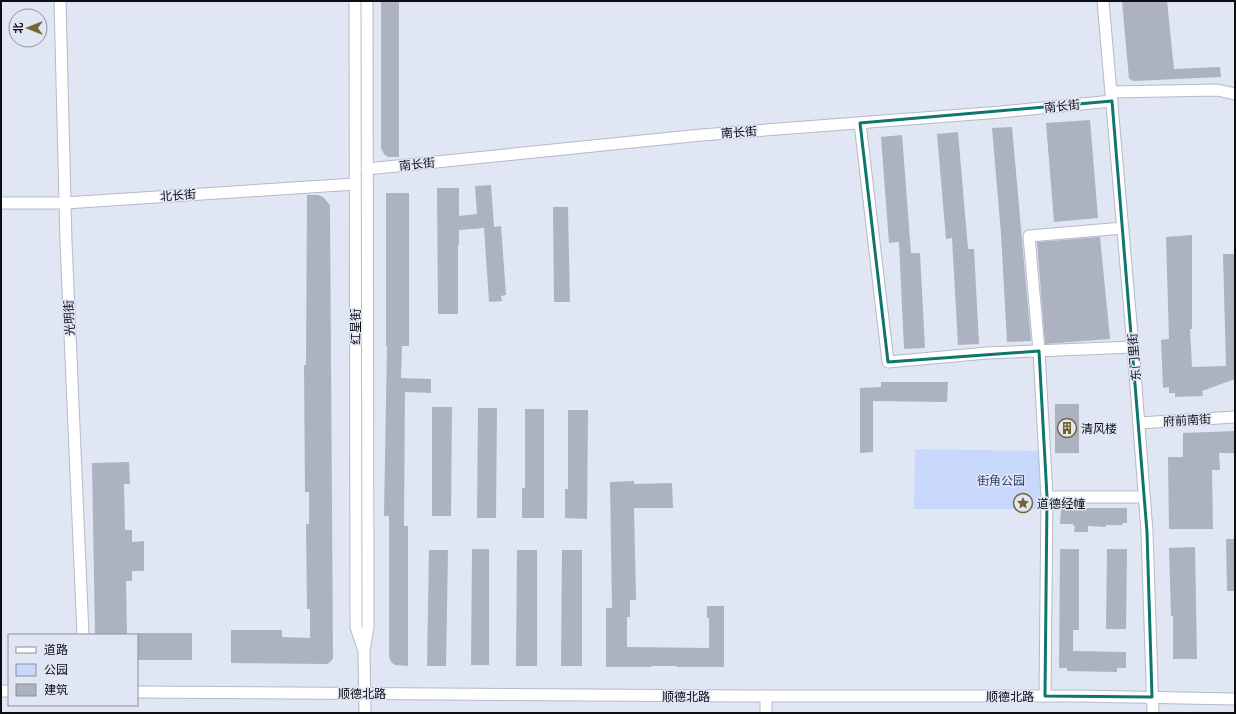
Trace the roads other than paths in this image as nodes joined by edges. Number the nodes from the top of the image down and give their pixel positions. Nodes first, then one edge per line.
1 (60, 1) edge
2 (355, 1) edge
3 (367, 1) edge
4 (1103, 1) edge
5 (1235, 94) edge
6 (1111, 96) junction
7 (860, 123) junction
8 (367, 169) junction
9 (355, 184) junction
10 (1, 203) edge
11 (65, 203) junction
12 (1123, 228) junction
13 (1133, 347) junction
14 (1038, 351) junction
15 (1235, 417) edge
16 (1139, 423) junction
17 (1047, 497) junction
18 (1144, 497) junction
19 (83, 634) edge
20 (364, 651) junction
21 (138, 692) edge
22 (364, 693) junction
23 (766, 696) junction
24 (1044, 696) junction
25 (1152, 697) junction
26 (1235, 698) edge
27 (365, 713) edge
28 (766, 713) edge
29 (1153, 713) edge

1 - 11 street, 光明街
2 - 9 street, 红星街
3 - 8 street, 红星街
4 - 6 street, 东门里街
5 - 6 street, 南长街
6 - 7 street, 南长街
6 - 12 street, 东门里街
7 - 8 street, 南长街
7 - 14 street
8 - 20 street, 红星街
9 - 11 street, 北长街
9 - 20 street, 红星街
10 - 11 street, 北长街
11 - 19 street, 光明街
12 - 13 street, 东门里街
12 - 14 street
13 - 14 street
13 - 16 street, 东门里街
14 - 17 street
15 - 16 street, 府前南街
16 - 18 street, 东门里街
17 - 18 street
17 - 24 street
18 - 25 street, 东门里街
20 - 22 street, 红星街
21 - 22 street, 顺德北路
22 - 23 street, 顺德北路
22 - 27 street, 红星街
23 - 24 street, 顺德北路
23 - 28 street
24 - 25 street, 顺德北路
25 - 26 street, 顺德北路
25 - 29 street, 东门里街

